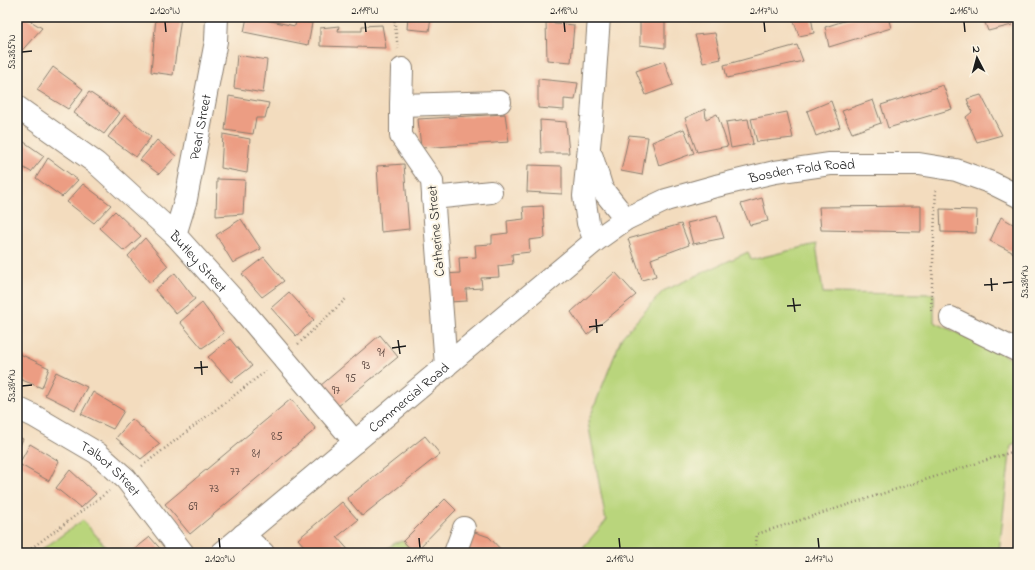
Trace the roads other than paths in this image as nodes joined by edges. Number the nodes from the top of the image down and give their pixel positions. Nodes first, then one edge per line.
1 (217, 17) edge
2 (599, 17) edge
3 (402, 69) road end
4 (500, 102) dead end
5 (401, 105) junction
6 (17, 106) edge
7 (589, 146) junction
8 (491, 192) dead end
9 (1018, 196) edge
10 (433, 198) junction
11 (626, 219) junction
12 (175, 235) junction
13 (595, 241) junction
14 (941, 316) road end
15 (1018, 351) edge
16 (446, 366) junction
17 (17, 408) edge
18 (355, 442) junction
19 (464, 528) dead end
20 (243, 535) junction
21 (183, 553) edge
22 (222, 553) edge
23 (263, 553) edge
24 (455, 553) edge

1 - 12 street, Pearl Street
2 - 7 street
3 - 5 street, Catherine Street
4 - 5 street
5 - 10 street, Catherine Street
6 - 12 street, Butley Street
7 - 11 street
7 - 13 street
8 - 10 street
9 - 11 street, Bosden Fold Road
10 - 16 street, Catherine Street
11 - 13 street, Bosden Fold Road
12 - 18 street, Butley Street
13 - 16 street, Commercial Road
14 - 15 street
16 - 18 street, Commercial Road
17 - 21 street, Talbot Street
18 - 20 street, Commercial Road
19 - 24 street
20 - 22 street, Commercial Road
20 - 23 street

